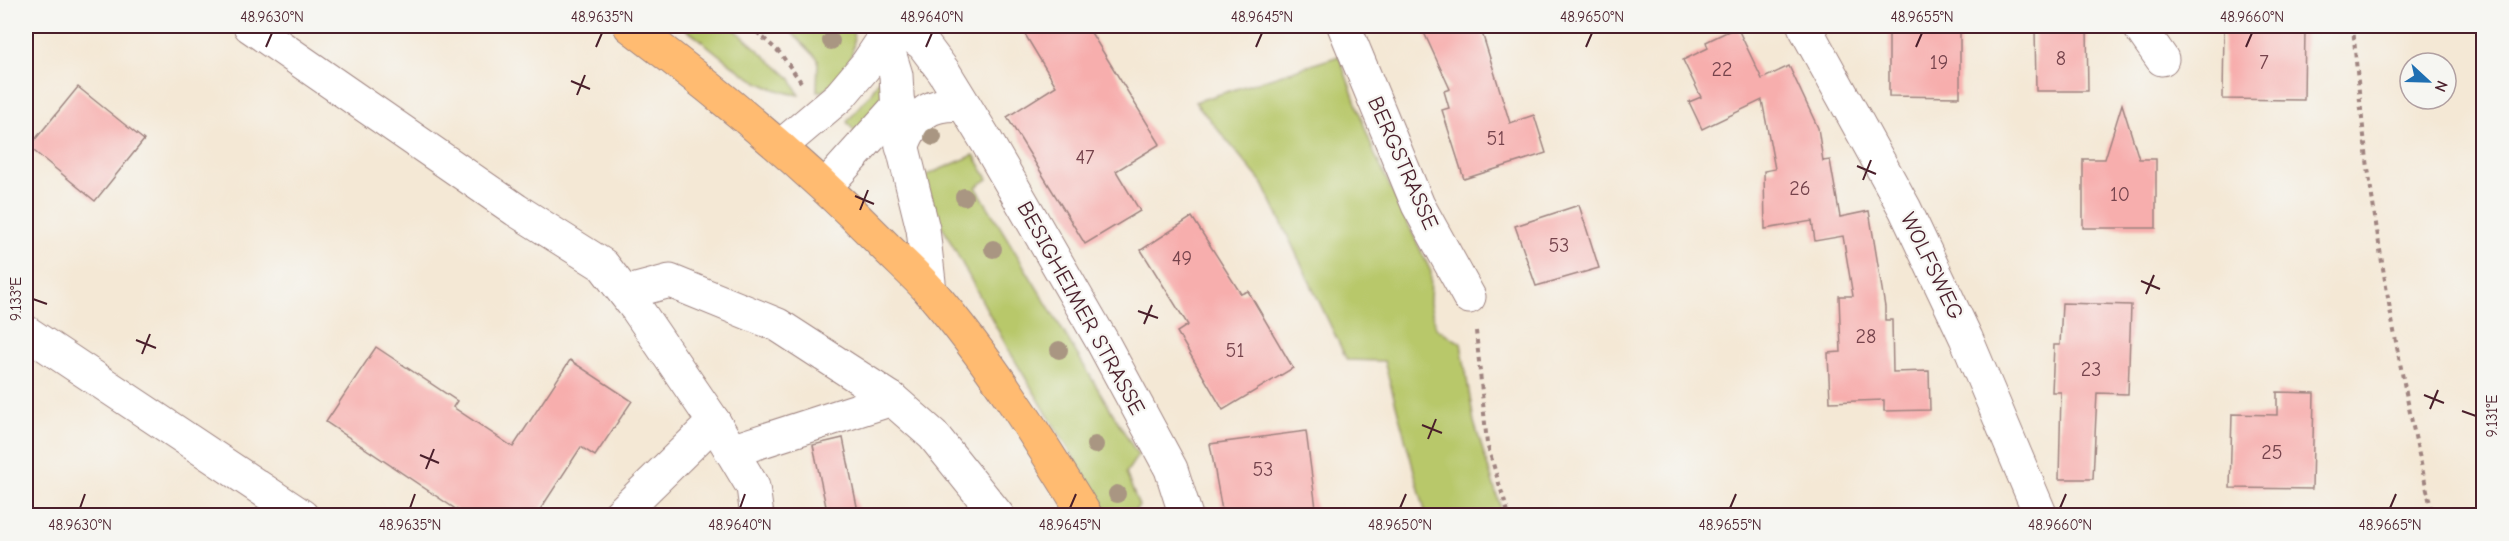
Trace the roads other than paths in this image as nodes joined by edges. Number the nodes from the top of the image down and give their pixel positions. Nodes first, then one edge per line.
1 (250, 26) edge
2 (630, 26) edge
3 (1344, 26) edge
4 (1804, 26) edge
5 (2139, 26) edge
6 (883, 31) edge
7 (2162, 59) dead end
8 (899, 105) junction
9 (964, 105) junction
10 (781, 146) junction
11 (902, 147) junction
12 (826, 186) junction
13 (930, 291) junction
14 (625, 293) junction
15 (1469, 297) road end
16 (26, 332) edge
17 (892, 399) junction
18 (714, 422) junction
19 (731, 451) junction
20 (302, 516) edge
21 (618, 516) edge
22 (757, 516) edge
23 (998, 516) edge
24 (1086, 516) edge
25 (1186, 516) edge
26 (2041, 516) edge

1 - 14 street
2 - 10 main road
3 - 15 street, BERGSTRASSE
4 - 26 street, WOLFSWEG
5 - 7 street
6 - 8 street
6 - 9 street, BESIGHEIMER STRASSE
6 - 10 street
8 - 11 street
8 - 12 street
9 - 11 street
9 - 25 street, BESIGHEIMER STRASSE
10 - 12 main road
11 - 13 street
12 - 13 main road
13 - 24 main road
14 - 17 street
14 - 18 street
16 - 20 street
17 - 19 street
17 - 23 street
18 - 19 street
18 - 21 street
19 - 22 street

